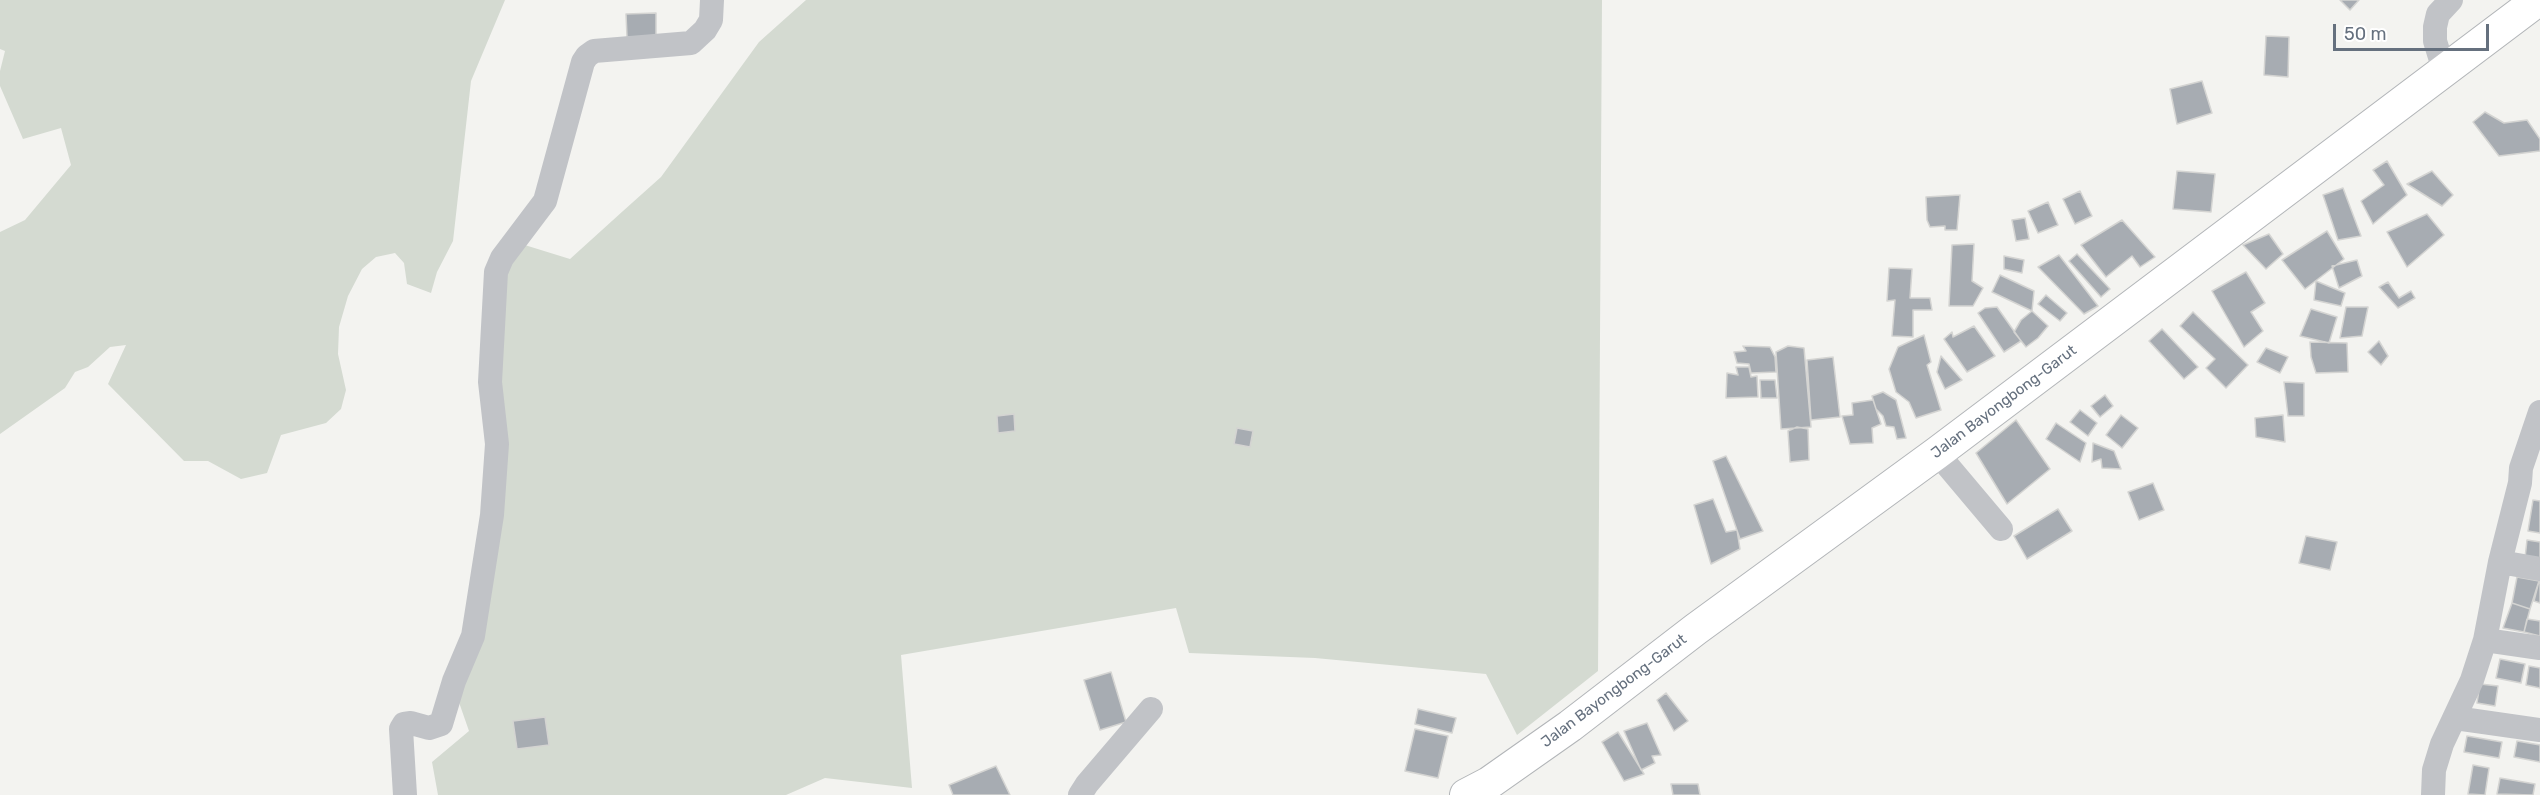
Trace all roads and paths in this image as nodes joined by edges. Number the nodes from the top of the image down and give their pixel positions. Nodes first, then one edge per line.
1 (712, 0) edge
2 (2451, 0) edge
3 (2538, 0) edge
4 (2444, 70) junction
5 (2540, 412) edge
6 (1936, 453) junction
7 (2530, 485) edge
8 (2001, 529) dead end
9 (2500, 562) junction
10 (2540, 569) edge
11 (2485, 640) junction
12 (2540, 648) edge
13 (1151, 709) dead end
14 (2455, 718) junction
15 (2540, 730) edge
16 (405, 795) edge
17 (1080, 795) edge
18 (1466, 795) edge
19 (2433, 795) edge

1 - 16 street
2 - 4 street
3 - 4 main road, Jalan Bayongbong-Garut
4 - 6 main road, Jalan Bayongbong-Garut
5 - 7 street
6 - 8 street
6 - 18 main road, Jalan Bayongbong-Garut
7 - 9 street
9 - 10 street
9 - 11 street
11 - 12 street
11 - 14 street
13 - 17 street
14 - 15 street
14 - 19 street

